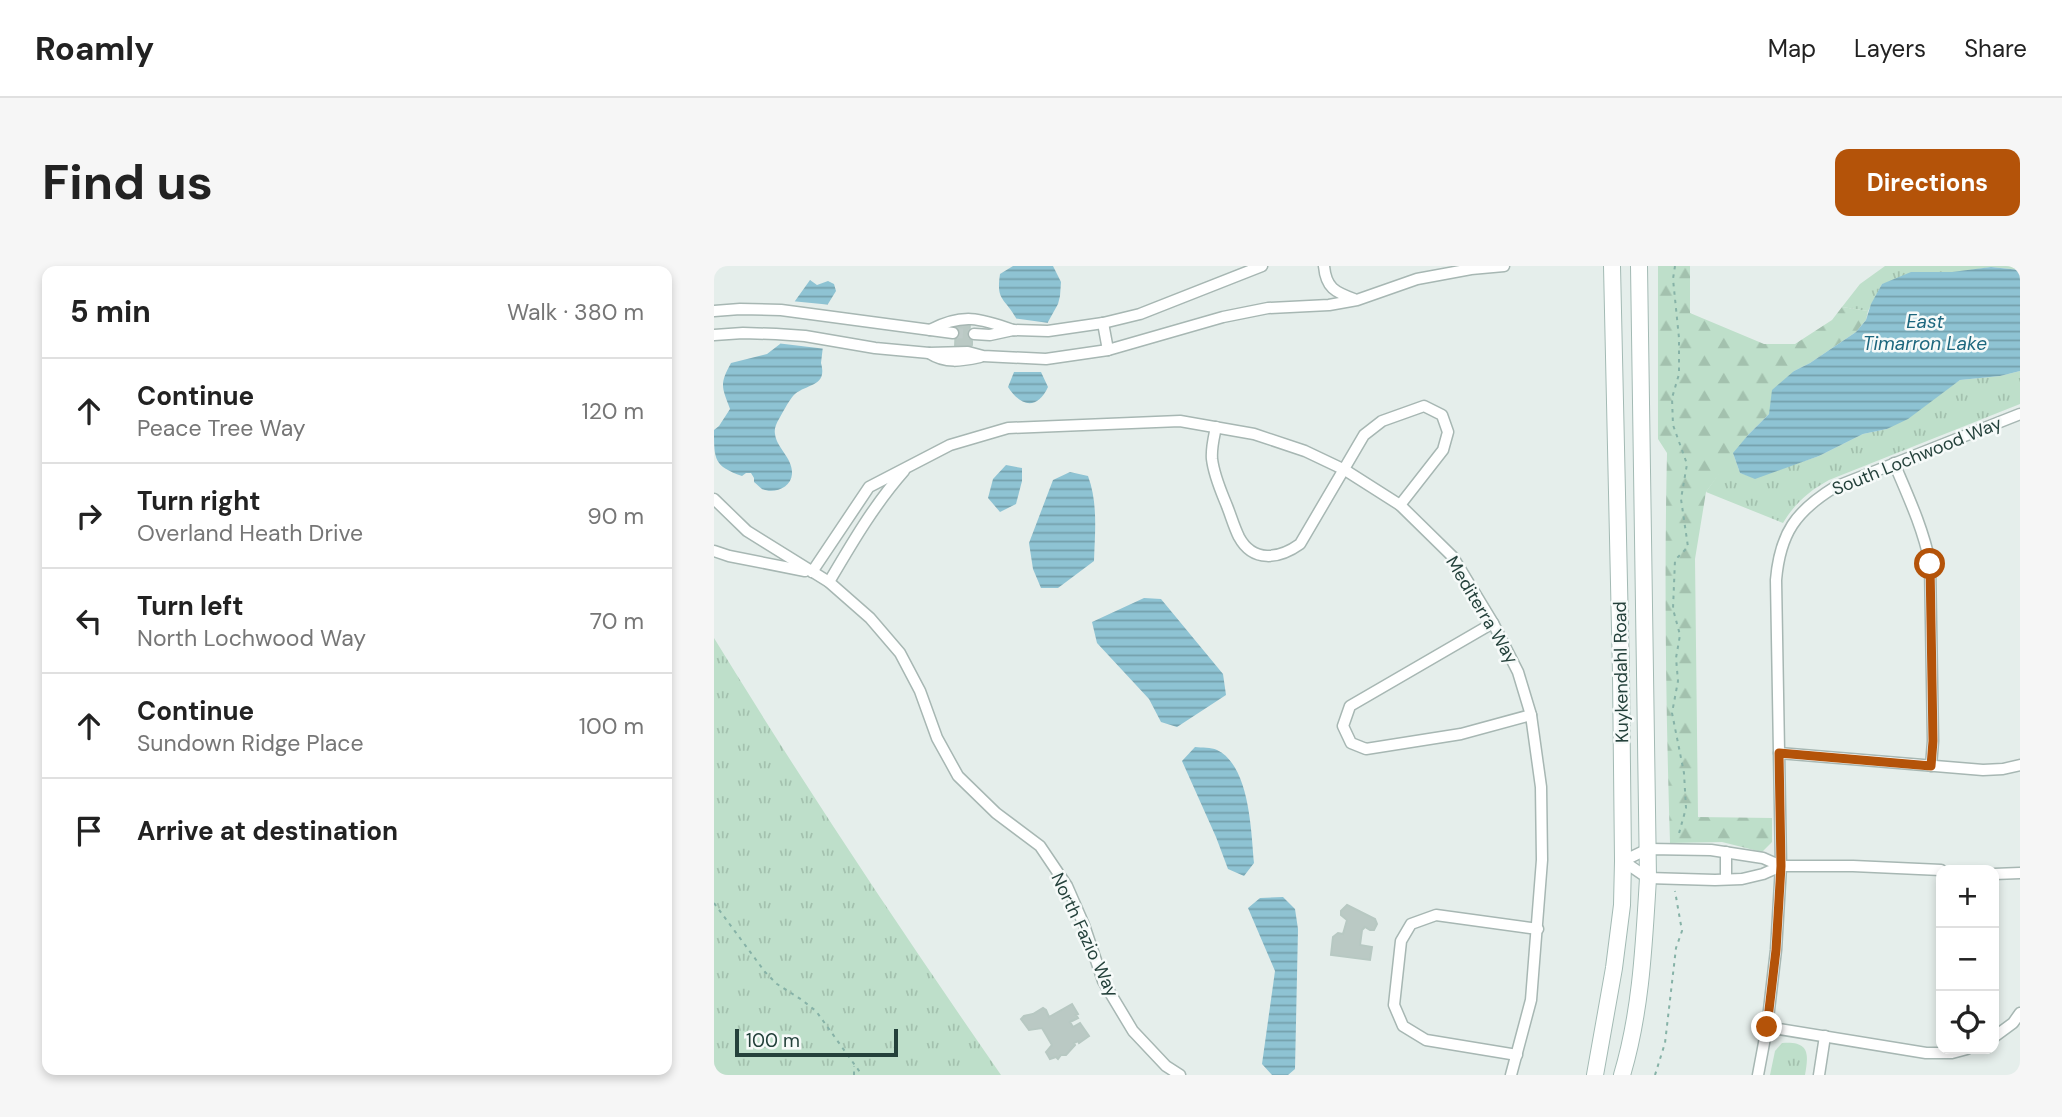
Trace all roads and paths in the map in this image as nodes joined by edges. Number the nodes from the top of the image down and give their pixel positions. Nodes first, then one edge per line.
1 (1262, 266) edge
2 (1324, 266) edge
3 (1504, 266) edge
4 (1612, 266) edge
5 (1639, 266) edge
6 (1675, 266) edge
7 (1357, 300) junction
8 (714, 311) edge
9 (1103, 323) junction
10 (930, 330) junction
11 (1013, 330) junction
12 (953, 333) tunnel mouth
13 (974, 334) tunnel mouth
14 (714, 335) edge
15 (1108, 350) junction
16 (929, 353) junction
17 (2020, 414) edge
18 (1216, 426) junction
19 (1894, 463) junction
20 (911, 464) junction
21 (1345, 470) junction
22 (714, 499) edge
23 (1400, 506) junction
24 (714, 551) edge
25 (812, 572) junction
26 (829, 582) junction
27 (1493, 624) junction
28 (1531, 715) junction
29 (1779, 753) junction
30 (2020, 765) edge
31 (1931, 766) junction
32 (1648, 849) junction
33 (1674, 850) junction
34 (1726, 852) junction
35 (1623, 861) junction
36 (1781, 866) junction
37 (1936, 870) edge
38 (2020, 873) edge
39 (1999, 874) edge
40 (1648, 878) junction
41 (1675, 879) junction
42 (1726, 880) junction
43 (714, 903) edge
44 (1538, 929) junction
45 (2020, 1013) edge
46 (1767, 1027) junction
47 (1999, 1033) edge
48 (1825, 1037) junction
49 (1936, 1053) edge
50 (1517, 1055) junction
51 (854, 1064) junction
52 (854, 1075) edge
53 (862, 1075) edge
54 (1180, 1075) edge
55 (1511, 1075) edge
56 (1595, 1075) edge
57 (1622, 1075) edge
58 (1655, 1075) edge
59 (1758, 1075) edge
60 (1819, 1075) edge

1 - 9 street
2 - 7 street
3 - 7 street
4 - 35 main road, Kuykendahl Road
5 - 32 main road, Kuykendahl Road
6 - 33 path
7 - 15 street
8 - 10 street
9 - 11 street
9 - 15 street
10 - 11 street
10 - 12 street
10 - 16 street
11 - 13 street
14 - 16 street
15 - 16 street
17 - 19 street, South Lochwood Way
18 - 20 street, Mediterra Way
18 - 21 street, Mediterra Way
18 - 21 street
19 - 29 street, South Lochwood Way
19 - 31 street
20 - 25 street, Mediterra Way
20 - 26 street, Mediterra Way
21 - 23 street, Mediterra Way
21 - 23 street
22 - 25 street, North Fazio Way
23 - 27 street, Mediterra Way
24 - 25 street, North Fazio Way
25 - 26 street, North Fazio Way
26 - 54 street, North Fazio Way
27 - 28 street, Mediterra Way
27 - 28 street
28 - 44 street, Mediterra Way
29 - 31 street
29 - 36 street
30 - 31 street
32 - 33 street
32 - 35 street
32 - 40 main road, Kuykendahl Road
33 - 34 street
34 - 36 street
34 - 42 street
35 - 40 street
35 - 56 main road, Kuykendahl Road
36 - 37 street
36 - 42 street
36 - 46 street
38 - 39 street
40 - 41 street
40 - 57 main road, Kuykendahl Road
41 - 42 street
41 - 58 path
43 - 51 path
44 - 50 street, Mediterra Way
44 - 50 street
45 - 47 street
46 - 48 street
46 - 59 street
48 - 49 street
48 - 60 street
50 - 55 street, Mediterra Way
51 - 52 path
51 - 53 path

